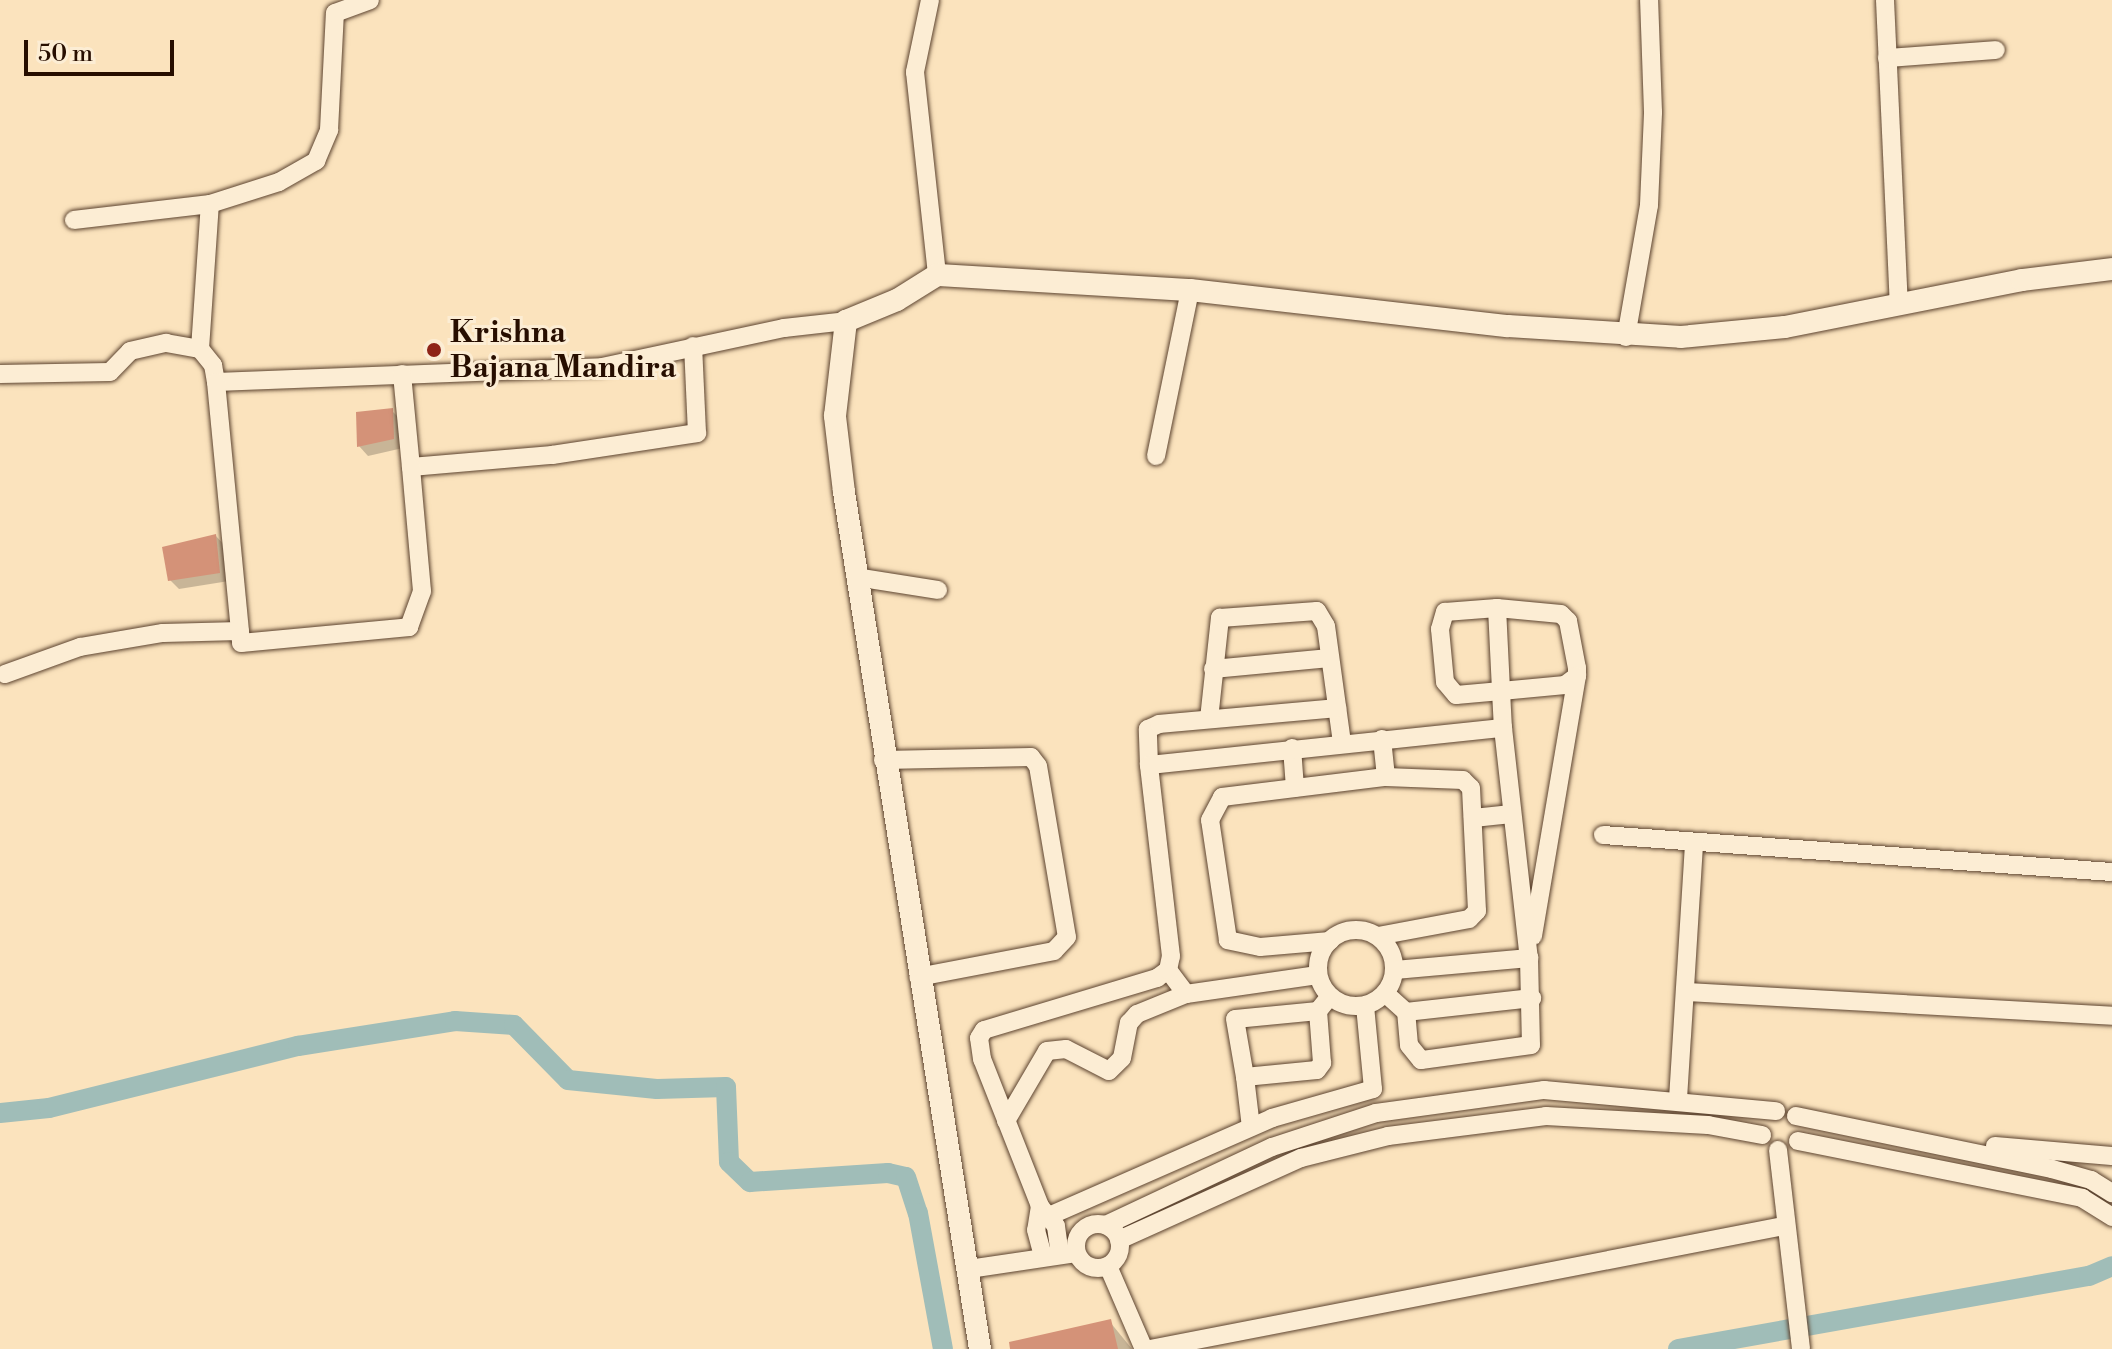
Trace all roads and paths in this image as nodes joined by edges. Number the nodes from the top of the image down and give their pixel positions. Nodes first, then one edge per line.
1 (370, 0) edge
2 (1649, 0) edge
3 (1885, 0) edge
4 (933, 1) edge
5 (1996, 50) dead end
6 (1887, 58) junction
7 (210, 204) junction
8 (74, 220) dead end
9 (2112, 269) edge
10 (937, 275) junction
11 (1190, 290) junction
12 (1899, 304) junction
13 (846, 321) junction
14 (1626, 337) junction
15 (693, 346) junction
16 (200, 349) junction
17 (0, 374) edge
18 (402, 374) junction
19 (216, 382) junction
20 (1156, 456) dead end
21 (411, 467) junction
22 (856, 577) junction
23 (938, 590) dead end
24 (1497, 608) junction
25 (240, 631) junction
26 (1329, 658) junction
27 (1213, 669) junction
28 (5, 674) dead end
29 (1577, 676) junction
30 (1501, 691) junction
31 (1337, 708) junction
32 (1209, 719) junction
33 (1503, 728) junction
34 (1382, 739) junction
35 (1342, 743) junction
36 (1292, 748) junction
37 (883, 760) junction
38 (1149, 765) junction
39 (1386, 777) junction
40 (1295, 788) junction
41 (1512, 814) junction
42 (1473, 818) junction
43 (1603, 835) dead end
44 (1694, 843) junction
45 (2112, 872) edge
46 (1378, 936) junction
47 (1330, 941) junction
48 (1529, 958) junction
49 (1168, 970) junction
50 (1395, 970) junction
51 (1318, 975) junction
52 (918, 977) junction
53 (1231, 988) junction
54 (1687, 992) junction
55 (1385, 993) junction
56 (1186, 994) junction
57 (1330, 996) junction
58 (1532, 998) junction
59 (1365, 1006) junction
60 (1318, 1011) junction
61 (1406, 1012) junction
62 (2112, 1016) edge
63 (1235, 1019) junction
64 (1245, 1077) junction
65 (1373, 1089) junction
66 (1678, 1099) junction
67 (1776, 1111) junction
68 (1376, 1113) junction
69 (1796, 1116) junction
70 (1006, 1121) junction
71 (1251, 1127) junction
72 (1762, 1135) junction
73 (1381, 1138) junction
74 (1798, 1141) junction
75 (1936, 1142) junction
76 (1778, 1150) junction
77 (2112, 1156) edge
78 (2009, 1159) junction
79 (2002, 1180) junction
80 (2112, 1193) edge
81 (1044, 1211) junction
82 (2112, 1217) edge
83 (1106, 1225) junction
84 (1784, 1226) junction
85 (1119, 1240) junction
86 (1060, 1255) junction
87 (1108, 1266) junction
88 (969, 1269) junction
89 (1800, 1344) edge
90 (980, 1349) edge
91 (1147, 1349) edge

1 - 7 street
2 - 14 street
3 - 6 street
4 - 10 street
5 - 6 street
6 - 12 street
7 - 8 street
7 - 16 street
9 - 12 street
10 - 11 street
10 - 13 street
11 - 14 street
11 - 20 street
12 - 14 street
13 - 15 street
13 - 22 street
15 - 18 street
15 - 21 street
16 - 17 street
16 - 19 street
18 - 19 street
18 - 21 street
19 - 25 street
21 - 25 street
22 - 23 street
22 - 37 street
24 - 29 street
24 - 30 street
24 - 30 street
25 - 28 street
26 - 27 street
26 - 27 street
26 - 31 street
27 - 32 street
29 - 30 street
29 - 48 street
30 - 33 street
31 - 32 street
31 - 35 street
32 - 38 street
33 - 34 street
33 - 41 street
34 - 35 street
34 - 39 street
35 - 36 street
36 - 38 street
36 - 40 street
37 - 52 street
37 - 52 street
38 - 49 street
39 - 40 street
39 - 42 street
40 - 47 street
41 - 42 street
41 - 48 street
42 - 46 street
43 - 44 street
44 - 45 street
44 - 54 street
46 - 47 street
46 - 50 street
47 - 51 street
48 - 50 street
48 - 58 street
49 - 56 street
49 - 70 street
50 - 55 street
51 - 53 street
51 - 57 street
52 - 88 street
53 - 56 street
53 - 63 street
54 - 62 street
54 - 66 street
55 - 59 street
55 - 61 street
56 - 70 street
57 - 59 street
57 - 60 street
58 - 61 street
58 - 61 street
59 - 65 street
60 - 63 street
60 - 64 street
63 - 64 street
64 - 71 street
65 - 68 street
65 - 71 street
66 - 67 street
66 - 68 street
67 - 69 street
67 - 72 street
68 - 73 street
68 - 83 street
69 - 74 street
69 - 75 street
70 - 81 street
71 - 81 street
72 - 73 street
72 - 76 street
73 - 85 street
74 - 76 street
74 - 79 street
75 - 77 street
75 - 78 street
76 - 84 street
78 - 79 street
78 - 80 street
79 - 82 street
81 - 86 street
83 - 85 street
83 - 86 street
84 - 89 street
84 - 91 street
85 - 87 street
86 - 87 street
86 - 88 street
87 - 91 street
88 - 90 street

